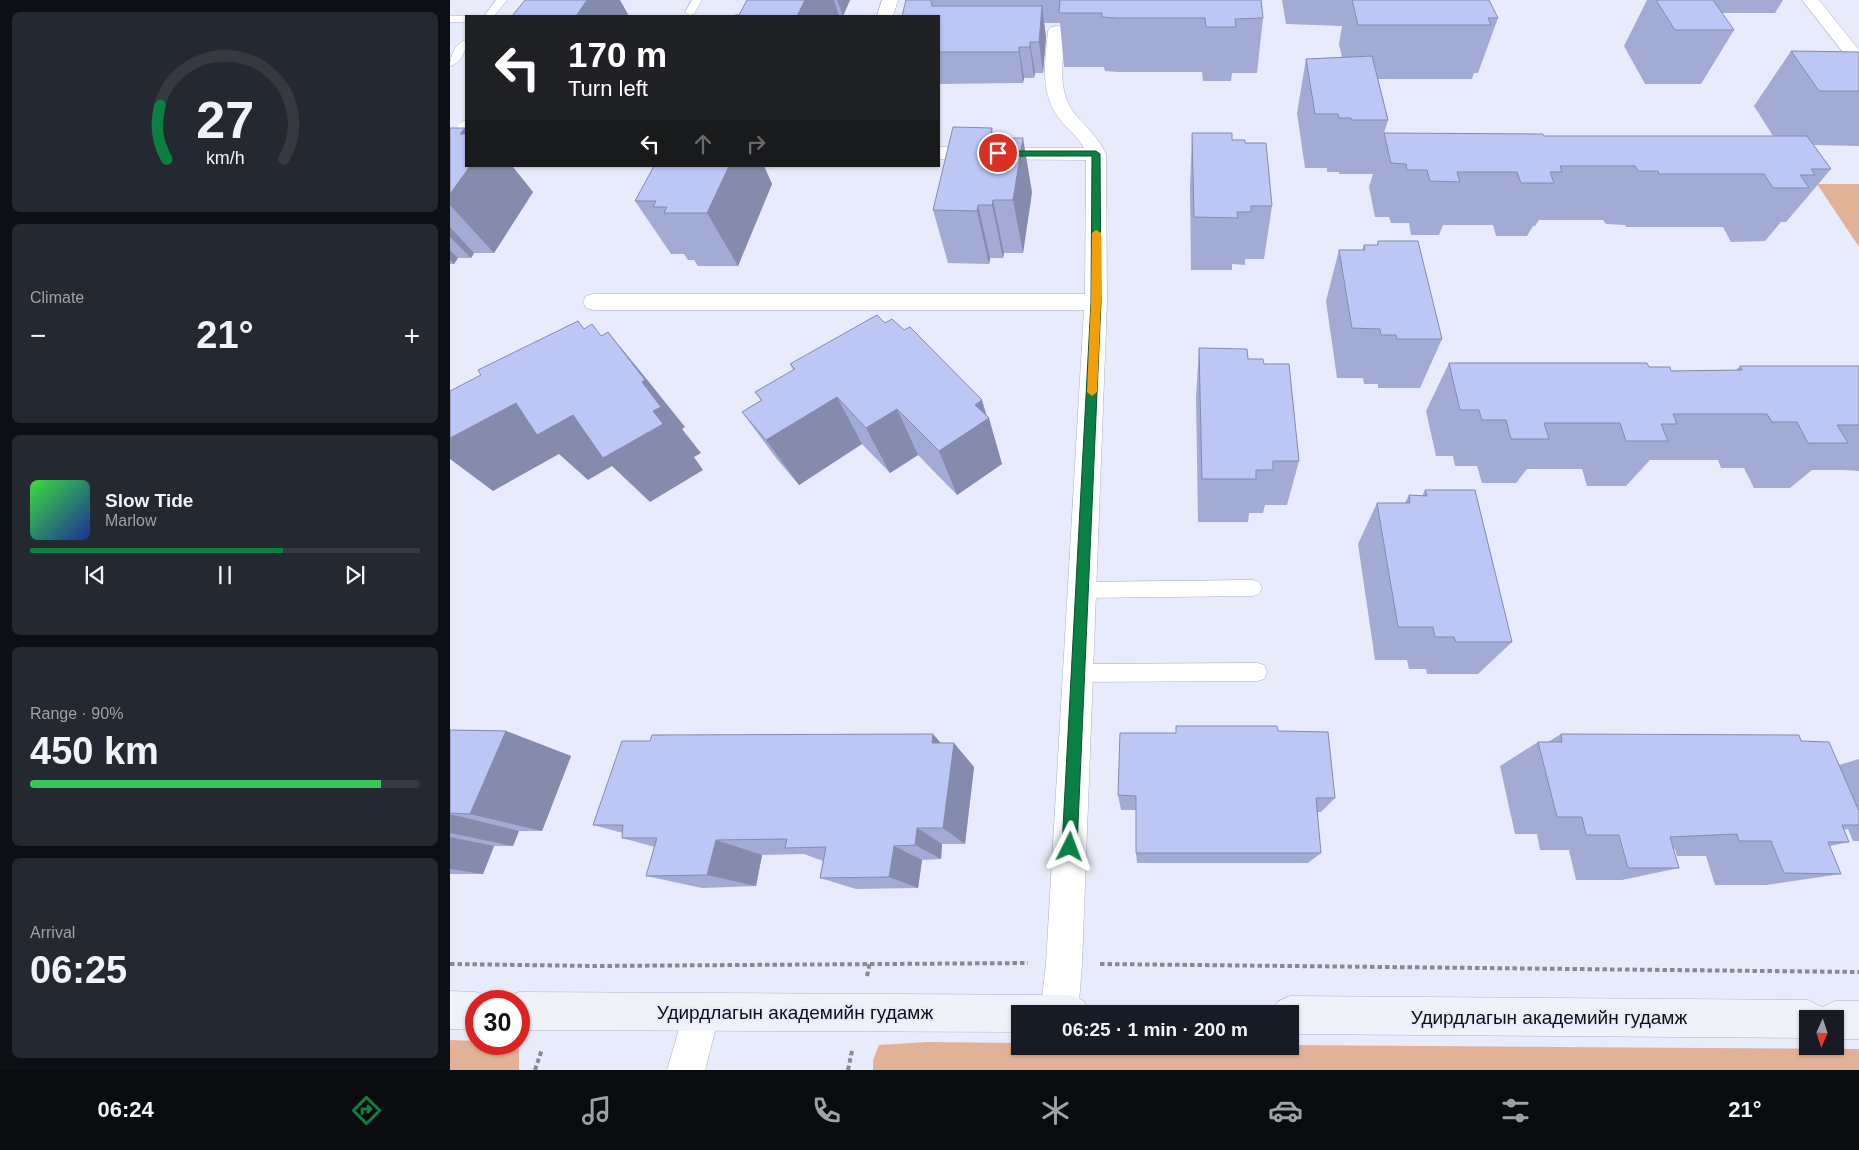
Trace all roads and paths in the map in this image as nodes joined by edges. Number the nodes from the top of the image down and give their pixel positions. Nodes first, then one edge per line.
1 (502, 0) edge
2 (697, 0) edge
3 (890, 0) edge
4 (1810, 0) edge
5 (690, 12) dead end
6 (490, 15) edge
7 (885, 15) edge
8 (450, 19) edge
9 (465, 19) edge
10 (1057, 31) dead end
11 (465, 44) edge
12 (1859, 61) edge
13 (450, 63) edge
14 (465, 125) edge
15 (450, 146) edge
16 (940, 153) edge
17 (1096, 154) junction
18 (594, 302) dead end
19 (1096, 302) junction
20 (1253, 588) dead end
21 (1082, 590) junction
22 (1257, 672) dead end
23 (1078, 673) junction
24 (450, 964) edge
25 (1064, 964) junction
26 (1859, 972) edge
27 (1060, 1005) edge
28 (450, 1010) edge
29 (465, 1011) edge
30 (530, 1012) edge
31 (701, 1012) junction
32 (1011, 1014) edge
33 (1299, 1015) edge
34 (1799, 1019) edge
35 (1844, 1020) edge
36 (1859, 1020) edge
37 (686, 1070) edge

1 - 6 lane
2 - 5 lane
3 - 7 street
4 - 12 street
8 - 9 lane
10 - 17 street
11 - 13 lane
14 - 15 lane
16 - 17 street
17 - 19 street
18 - 19 street
19 - 21 street
20 - 21 lane
21 - 23 street
22 - 23 lane
23 - 25 street
24 - 25 path
25 - 26 path
25 - 27 street
28 - 29 main road
30 - 31 main road, Удирдлагын академийн гудамж
31 - 32 main road, Удирдлагын академийн гудамж
31 - 37 street
33 - 34 main road, Удирдлагын академийн гудамж
35 - 36 main road

